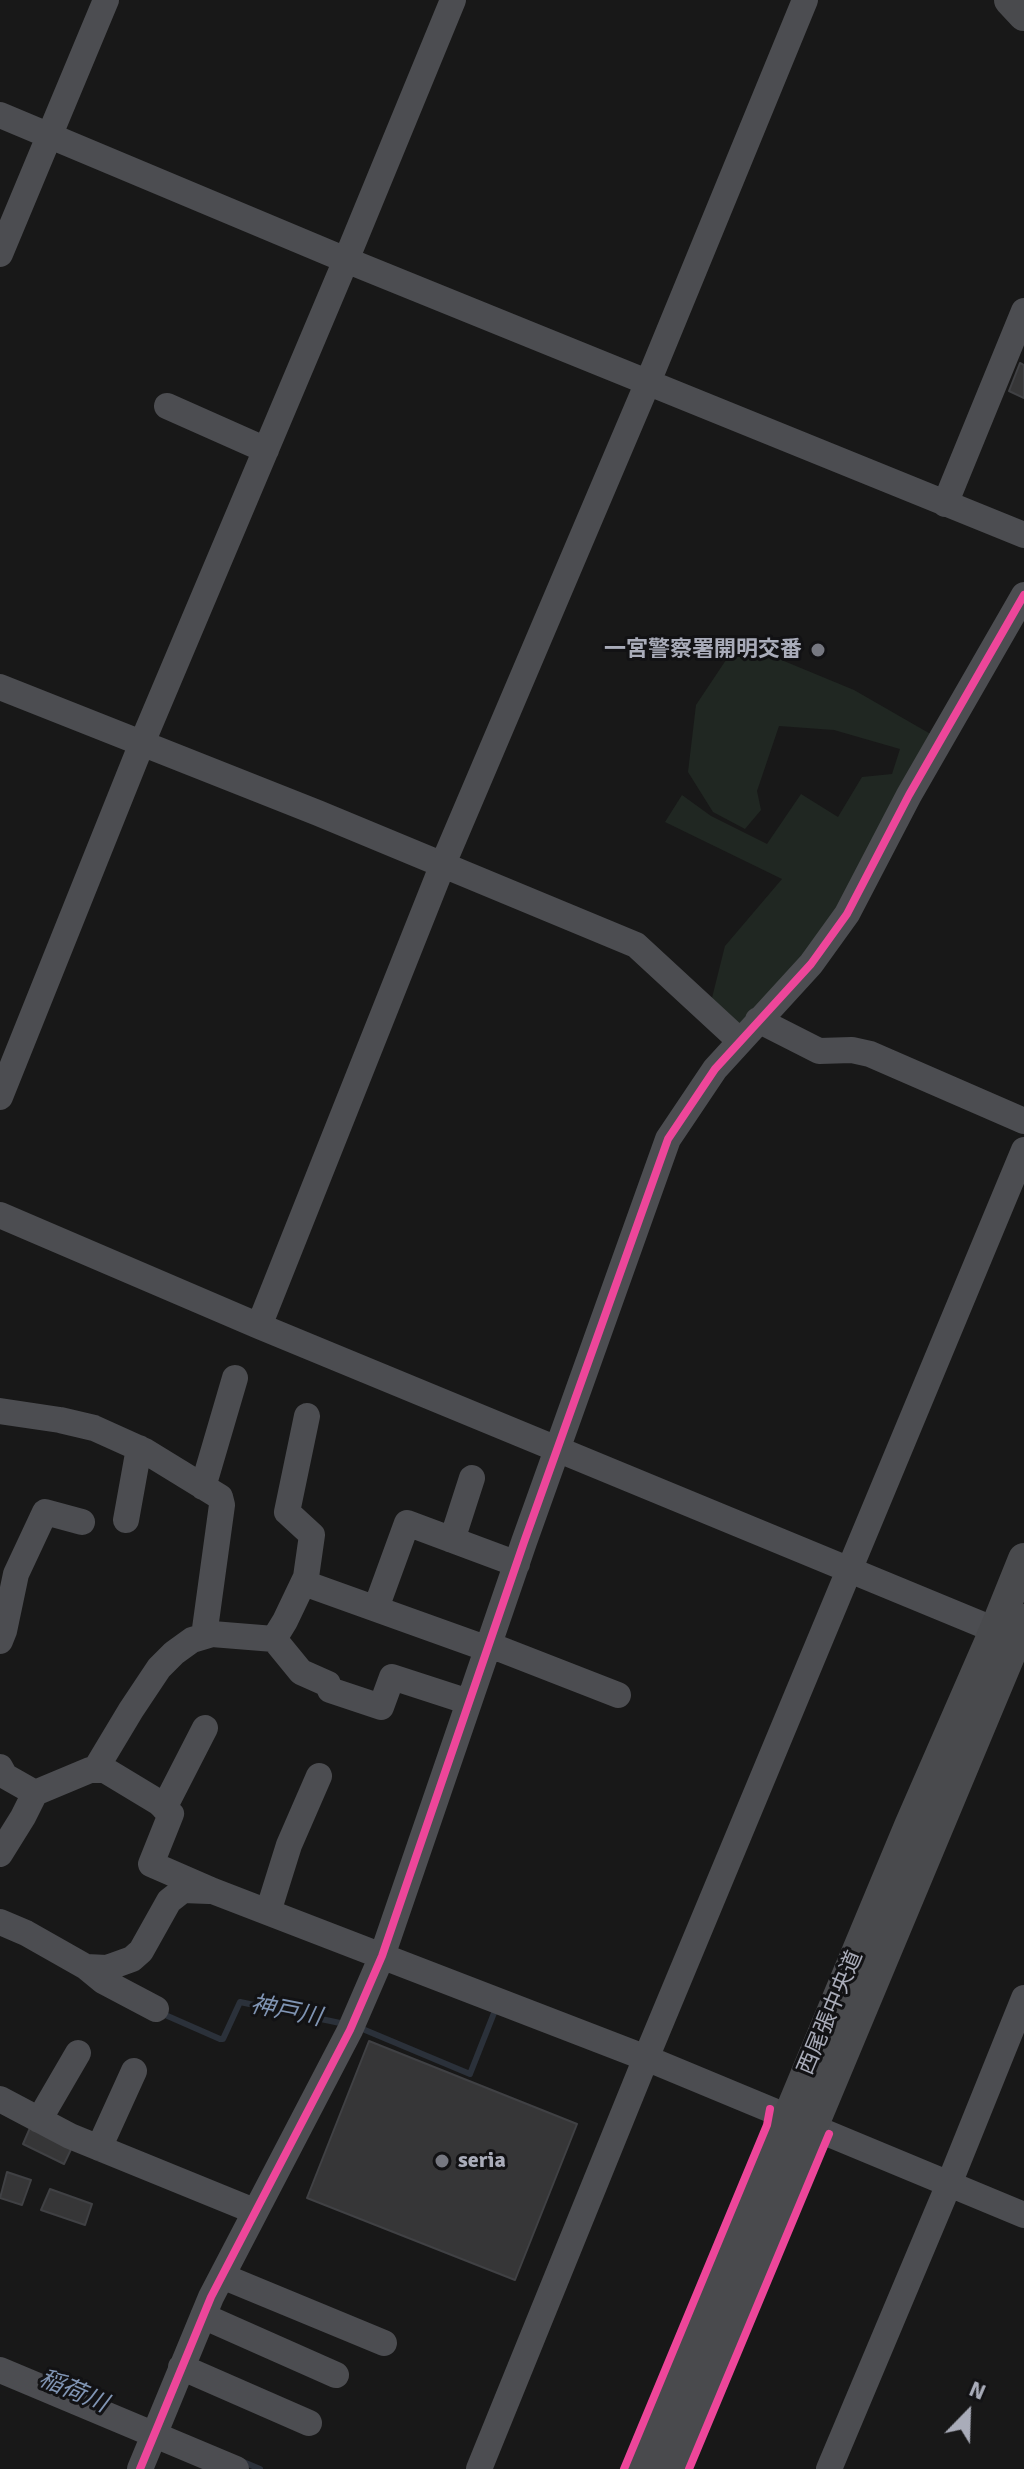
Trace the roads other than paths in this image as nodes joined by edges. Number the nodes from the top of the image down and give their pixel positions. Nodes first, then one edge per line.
1 (106, 0) edge
2 (453, 0) edge
3 (805, 0) edge
4 (1010, 0) edge
5 (1024, 15) edge
6 (0, 115) edge
7 (50, 136) junction
8 (0, 254) edge
9 (346, 260) junction
10 (1024, 311) edge
11 (648, 382) junction
12 (167, 406) dead end
13 (266, 450) junction
14 (945, 504) junction
15 (1024, 535) edge
16 (1024, 595) edge
17 (0, 687) edge
18 (142, 743) junction
19 (443, 864) junction
20 (758, 1020) junction
21 (740, 1041) junction
22 (0, 1097) edge
23 (1024, 1121) edge
24 (1024, 1150) edge
25 (0, 1215) edge
26 (259, 1326) junction
27 (235, 1378) dead end
28 (0, 1411) edge
29 (307, 1416) dead end
30 (139, 1448) junction
31 (558, 1448) junction
32 (472, 1478) dead end
33 (203, 1487) junction
34 (126, 1520) dead end
35 (82, 1522) dead end
36 (452, 1540) junction
37 (1024, 1559) edge
38 (517, 1564) junction
39 (850, 1569) junction
40 (304, 1583) junction
41 (376, 1608) junction
42 (1015, 1633) edge
43 (204, 1636) junction
44 (274, 1639) junction
45 (0, 1641) edge
46 (488, 1649) junction
47 (618, 1695) dead end
48 (469, 1702) junction
49 (205, 1728) dead end
50 (0, 1767) edge
51 (95, 1770) junction
52 (319, 1776) dead end
53 (35, 1793) junction
54 (164, 1808) junction
55 (0, 1854) edge
56 (213, 1891) junction
57 (268, 1912) junction
58 (0, 1922) edge
59 (382, 1956) junction
60 (86, 1967) junction
61 (1024, 1998) edge
62 (156, 2009) dead end
63 (78, 2053) dead end
64 (646, 2058) junction
65 (134, 2071) dead end
66 (0, 2099) edge
67 (39, 2120) junction
68 (800, 2122) junction
69 (99, 2148) junction
70 (949, 2184) junction
71 (254, 2211) junction
72 (1024, 2215) edge
73 (222, 2276) junction
74 (203, 2316) junction
75 (384, 2343) dead end
76 (181, 2367) junction
77 (0, 2370) edge
78 (336, 2375) dead end
79 (309, 2423) dead end
80 (154, 2435) junction
81 (140, 2469) edge
82 (236, 2469) edge
83 (479, 2469) edge
84 (642, 2469) edge
85 (669, 2469) edge
86 (829, 2469) edge

1 - 7 street
2 - 9 street
3 - 11 street
4 - 5 main road
6 - 7 street
7 - 8 street
7 - 9 street
9 - 11 street
9 - 13 street
10 - 14 street
11 - 14 street
11 - 19 street
12 - 13 street
13 - 18 street
14 - 15 street
16 - 20 street
17 - 18 street
18 - 19 street
18 - 22 street
19 - 21 street
19 - 26 street
20 - 21 street
20 - 23 street
21 - 31 street
24 - 39 street
25 - 26 street
26 - 31 street
27 - 33 street
28 - 30 street
29 - 40 street
30 - 33 street
30 - 34 street
31 - 38 street
31 - 39 street
32 - 36 street
33 - 43 street
35 - 45 street
36 - 38 street
36 - 41 street
37 - 42 main road, 西尾張中央道
38 - 46 street
39 - 42 street
39 - 64 street
40 - 41 street
40 - 44 street
41 - 46 street
42 - 68 main road, 西尾張中央道
43 - 44 street
43 - 51 street
44 - 48 street
46 - 47 street
46 - 48 street
48 - 59 street
49 - 54 street
50 - 53 street
51 - 53 street
51 - 54 street
52 - 57 street
53 - 55 street
54 - 56 street
56 - 57 street
56 - 60 street
57 - 59 street
58 - 60 street
59 - 64 street
59 - 71 street
60 - 62 street
61 - 70 street
63 - 67 street
64 - 68 street
64 - 83 street
65 - 69 street
66 - 67 street
67 - 69 street
68 - 70 street
68 - 84 main road, 西尾張中央道
68 - 85 main road, 西尾張中央道
69 - 71 street
70 - 72 street
70 - 86 street
71 - 73 street
73 - 74 street
73 - 75 street
74 - 76 street
74 - 78 street
76 - 79 street
76 - 80 street
77 - 80 street
80 - 81 street
80 - 82 street

